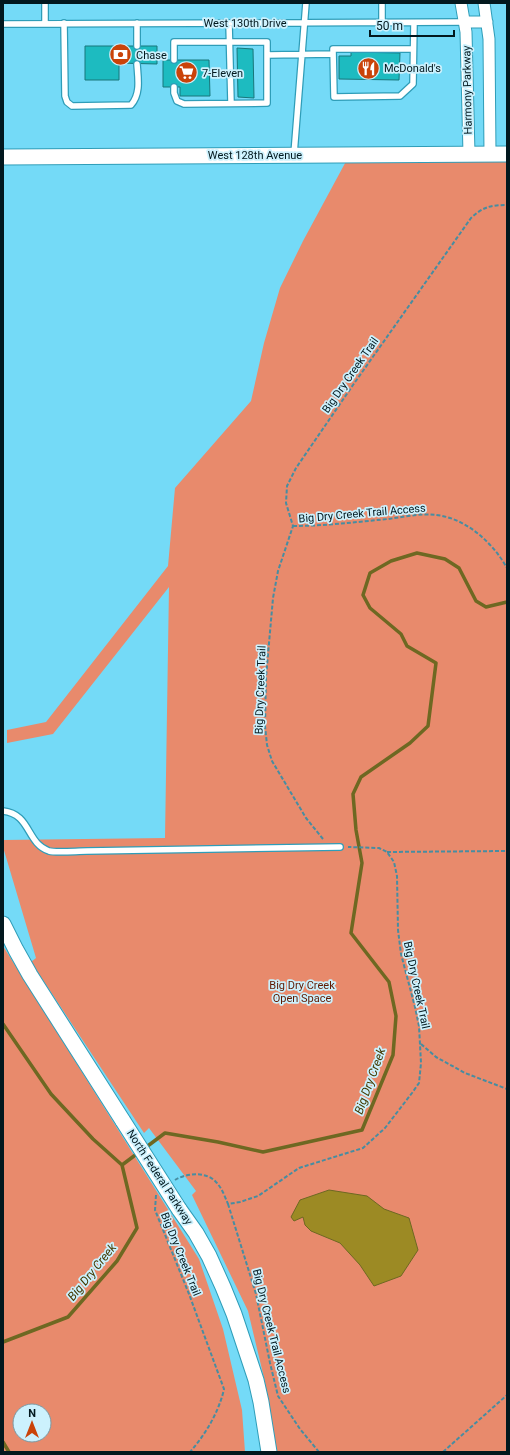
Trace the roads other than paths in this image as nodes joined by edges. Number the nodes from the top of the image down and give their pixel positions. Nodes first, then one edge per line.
1 (45, 3) edge
2 (306, 3) edge
3 (382, 3) edge
4 (461, 3) edge
5 (484, 3) edge
6 (304, 22) junction
7 (382, 22) junction
8 (465, 22) junction
9 (487, 22) junction
10 (45, 23) junction
11 (64, 23) junction
12 (138, 23) junction
13 (229, 23) junction
14 (414, 23) junction
15 (3, 24) edge
16 (230, 42) junction
17 (138, 46) dead end
18 (413, 49) junction
19 (333, 54) junction
20 (301, 55) junction
21 (267, 56) junction
22 (174, 60) dead end
23 (138, 64) dead end
24 (174, 87) dead end
25 (231, 103) junction
26 (469, 154) junction
27 (490, 154) junction
28 (507, 154) edge
29 (294, 155) junction
30 (3, 157) edge
31 (3, 811) edge
32 (340, 847) road end
33 (3, 924) edge
34 (269, 1452) edge

1 - 10 lane
2 - 6 lane
3 - 7 lane
4 - 8 street, Harmony Parkway
5 - 9 street, Harmony Parkway
6 - 7 lane, West 130th Drive
6 - 13 lane, West 130th Drive
6 - 20 lane
7 - 14 lane, West 130th Drive
8 - 9 street, West 130th Drive
8 - 14 lane, West 130th Drive
8 - 26 street, Harmony Parkway
9 - 27 street, Harmony Parkway
10 - 11 lane, West 130th Drive
10 - 15 lane, West 130th Drive
11 - 12 lane, West 130th Drive
11 - 23 lane
12 - 13 lane, West 130th Drive
12 - 17 lane
13 - 16 lane
14 - 18 lane
16 - 21 lane
16 - 22 lane
16 - 25 lane
18 - 19 lane
18 - 19 lane
19 - 20 lane
20 - 21 lane
20 - 29 lane
21 - 25 lane
24 - 25 lane
26 - 27 main road, West 128th Avenue
26 - 29 main road, West 128th Avenue
27 - 28 main road, West 128th Avenue
29 - 30 main road, West 128th Avenue
31 - 32 lane
33 - 34 main road, North Federal Parkway, bridge

